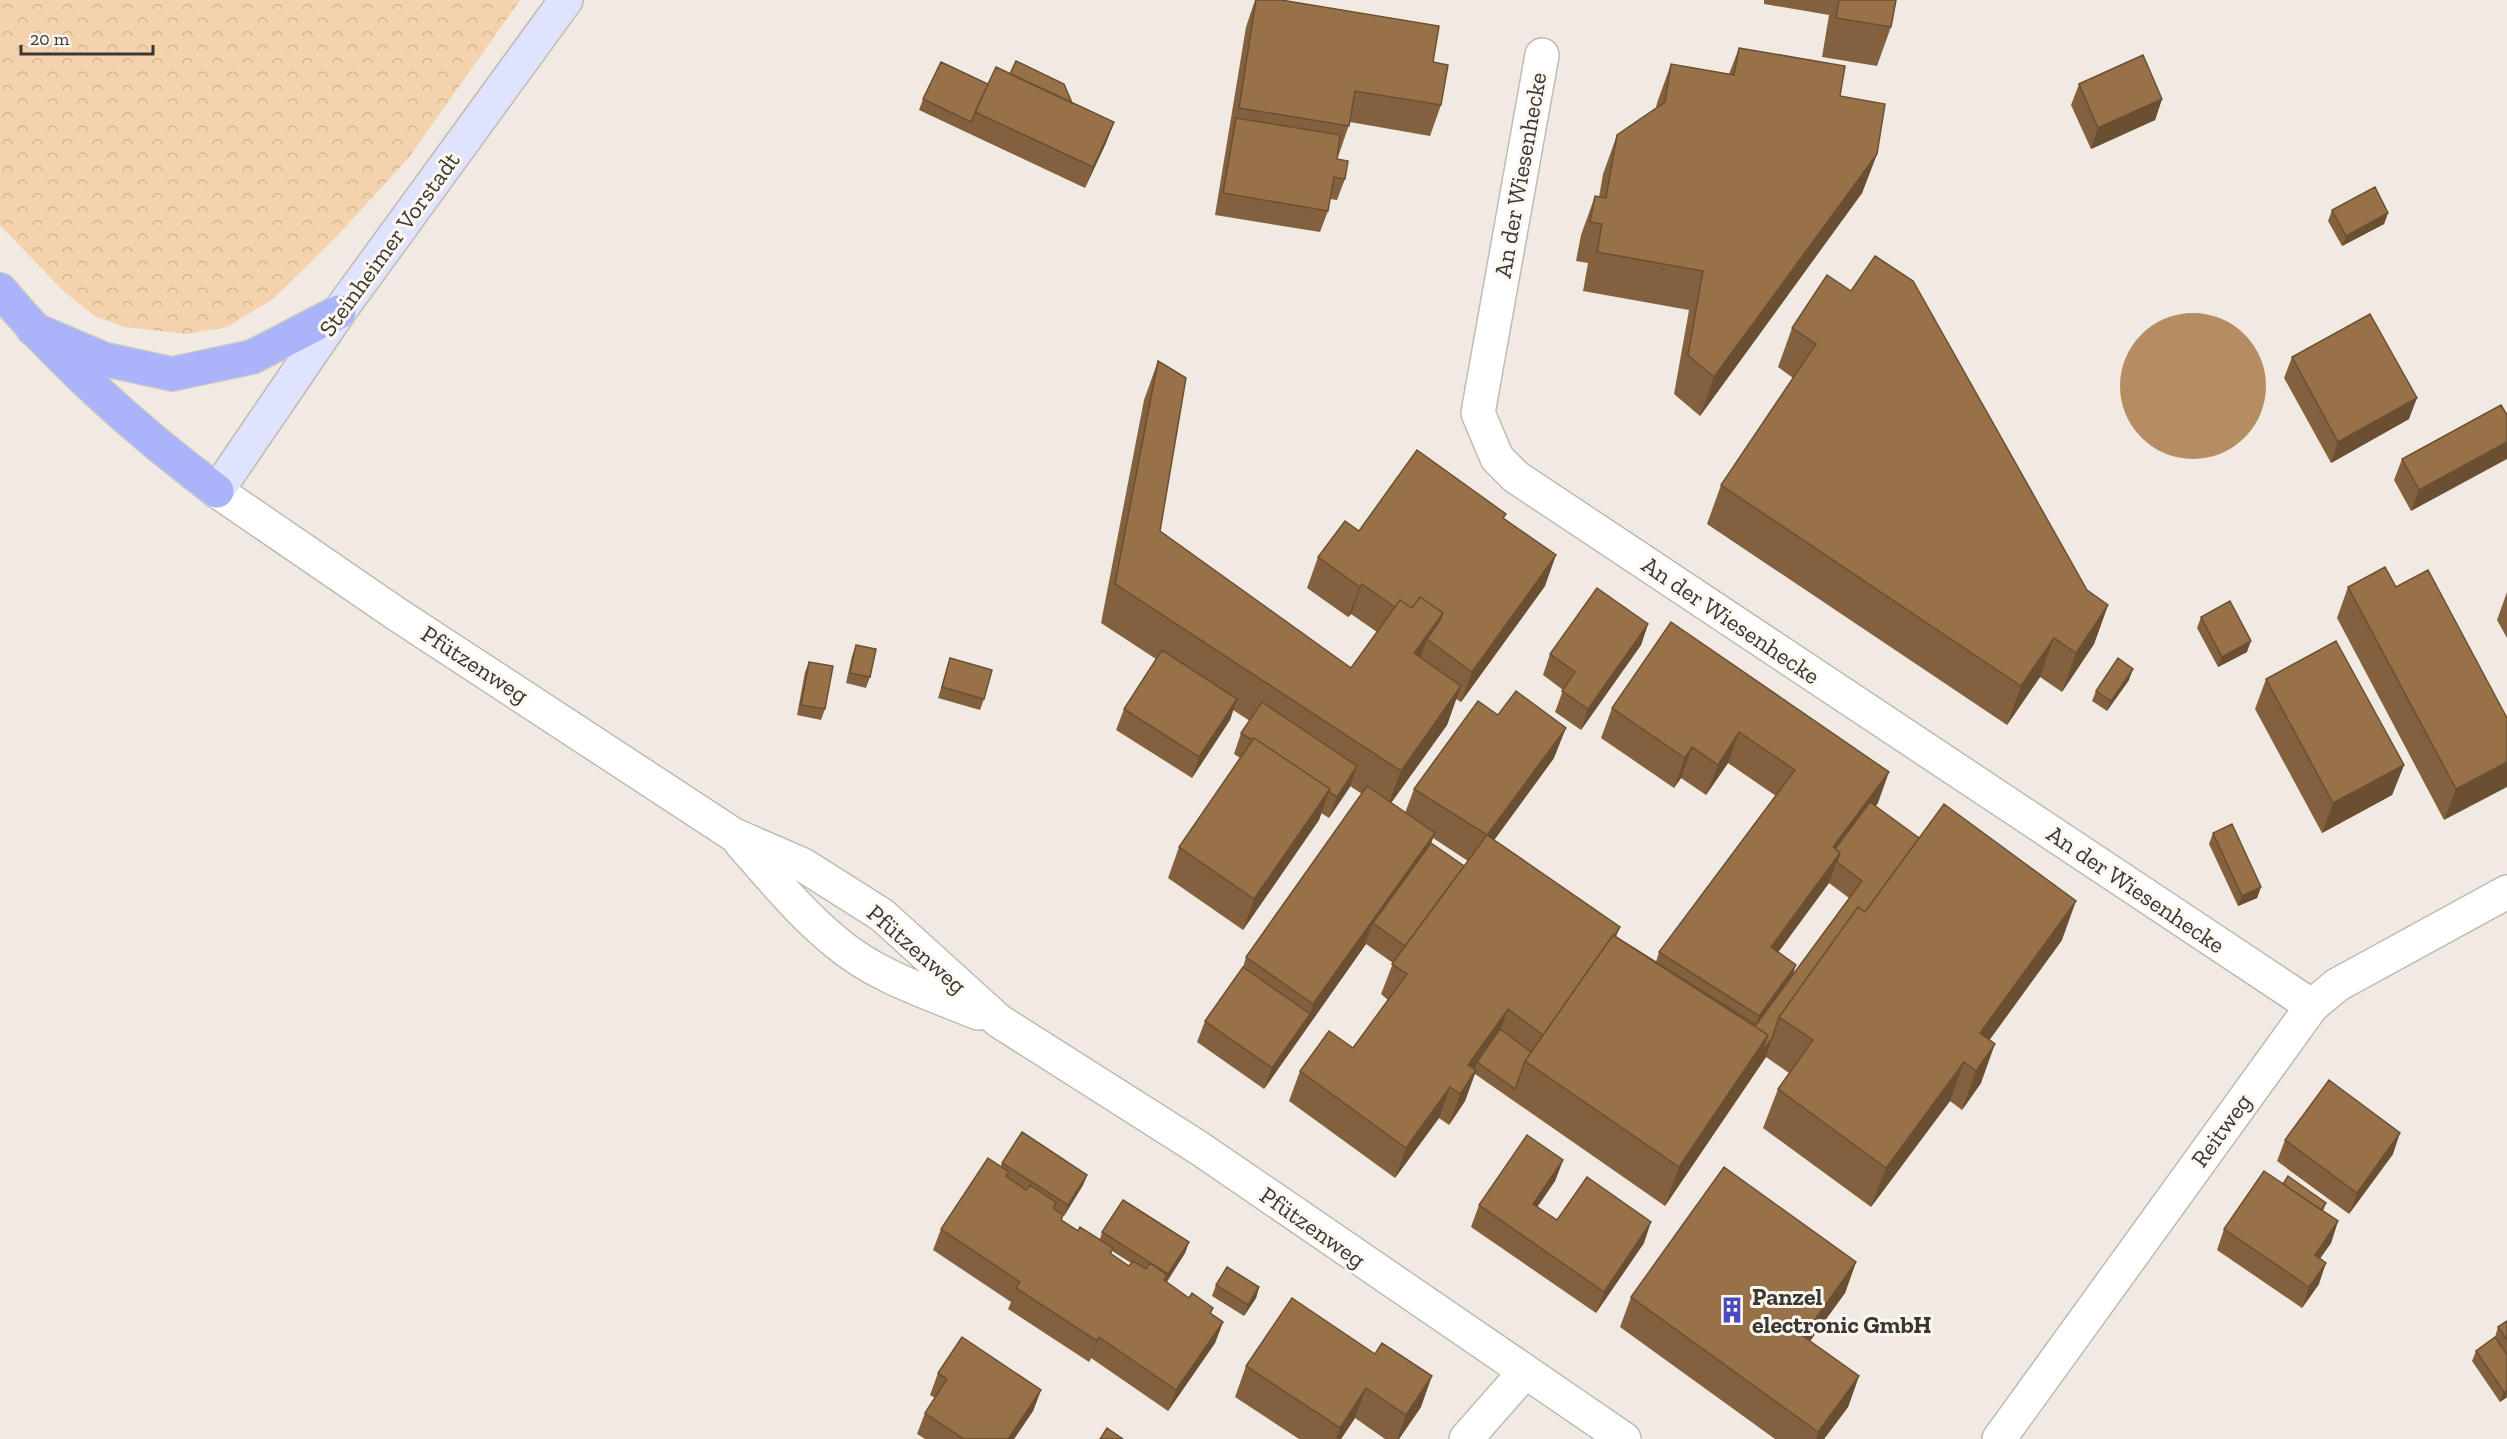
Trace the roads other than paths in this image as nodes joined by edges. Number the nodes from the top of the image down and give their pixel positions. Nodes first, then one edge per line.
1 (566, 0) edge
2 (1542, 55) dead end
3 (0, 290) edge
4 (339, 312) junction
5 (33, 329) junction
6 (217, 491) junction
7 (734, 835) junction
8 (2507, 892) edge
9 (2312, 1006) junction
10 (999, 1021) junction
11 (1524, 1373) junction
12 (1466, 1439) edge
13 (1624, 1439) edge
14 (1999, 1439) edge

1 - 4 main road, Steinheimer Vorstadt
2 - 9 street, An der Wiesenhecke
3 - 5 highway
4 - 5 highway
4 - 6 main road, Steinheimer Vorstadt
5 - 6 highway
6 - 7 street, Pfützenweg
7 - 10 street, Pfützenweg
7 - 10 street, Pfützenweg
8 - 9 street, Reitweg
9 - 14 street, Reitweg
10 - 11 street, Pfützenweg
11 - 12 street
11 - 13 street, Pfützenweg

